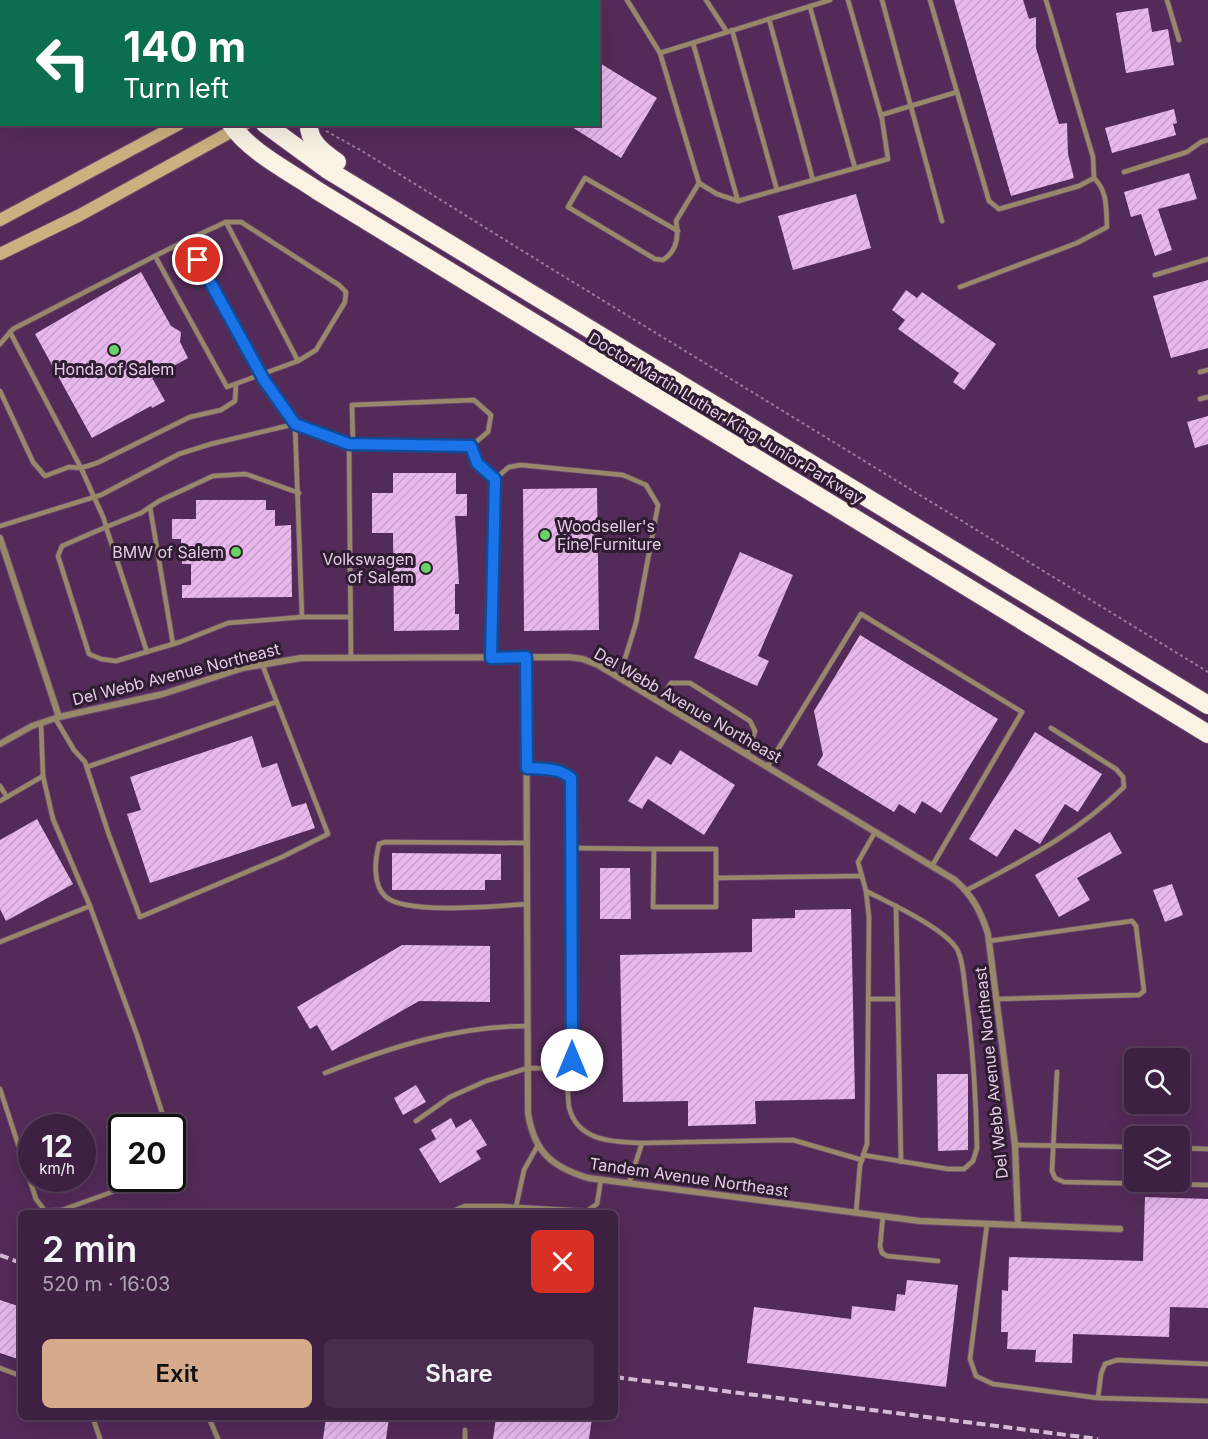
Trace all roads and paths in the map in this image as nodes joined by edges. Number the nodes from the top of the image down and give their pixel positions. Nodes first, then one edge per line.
1 (627, 0) edge
2 (706, 0) edge
3 (830, 0) edge
4 (848, 0) edge
5 (882, 0) edge
6 (930, 0) edge
7 (1046, 0) edge
8 (1167, 0) edge
9 (810, 7) junction
10 (769, 19) junction
11 (730, 31) junction
12 (1179, 40) dead end
13 (693, 43) junction
14 (660, 53) junction
15 (957, 92) junction
16 (911, 106) junction
17 (881, 115) junction
18 (175, 126) edge
19 (237, 126) edge
20 (268, 126) edge
21 (315, 127) edge
22 (1208, 140) edge
23 (855, 168) junction
24 (1124, 172) dead end
25 (1094, 178) junction
26 (813, 180) junction
27 (699, 183) junction
28 (777, 190) junction
29 (738, 201) junction
30 (0, 220) edge
31 (942, 221) dead end
32 (226, 222) junction
33 (678, 231) junction
34 (187, 240) junction
35 (0, 254) edge
36 (155, 256) junction
37 (1208, 259) edge
38 (1155, 274) dead end
39 (960, 287) dead end
40 (560, 312) junction
41 (10, 332) junction
42 (0, 344) edge
43 (298, 361) junction
44 (1208, 370) edge
45 (1200, 372) dead end
46 (261, 376) junction
47 (236, 385) junction
48 (0, 391) edge
49 (1208, 397) edge
50 (1200, 399) dead end
51 (295, 424) junction
52 (351, 444) junction
53 (471, 446) junction
54 (81, 468) junction
55 (495, 479) junction
56 (299, 493) junction
57 (96, 496) junction
58 (150, 507) junction
59 (0, 526) edge
60 (106, 527) junction
61 (0, 538) edge
62 (350, 616) junction
63 (303, 617) junction
64 (173, 644) junction
65 (147, 652) junction
66 (526, 657) junction
67 (351, 658) junction
68 (491, 658) junction
69 (262, 664) junction
70 (1208, 672) edge
71 (619, 678) junction
72 (276, 702) junction
73 (659, 702) junction
74 (1208, 705) edge
75 (57, 717) junction
76 (41, 723) junction
77 (1051, 728) dead end
78 (1208, 734) edge
79 (0, 744) edge
80 (747, 755) junction
81 (87, 767) junction
82 (767, 767) junction
83 (527, 768) junction
84 (43, 776) junction
85 (0, 786) edge
86 (7, 797) junction
87 (0, 801) edge
88 (875, 832) junction
89 (527, 843) junction
90 (571, 848) junction
91 (654, 849) junction
92 (932, 866) junction
93 (862, 876) junction
94 (716, 878) junction
95 (967, 890) junction
96 (866, 891) junction
97 (528, 904) junction
98 (90, 906) junction
99 (896, 906) junction
100 (989, 941) junction
101 (0, 942) edge
102 (868, 999) junction
103 (898, 999) junction
104 (996, 999) junction
105 (528, 1026) junction
106 (528, 1068) junction
107 (568, 1069) junction
108 (1057, 1072) dead end
109 (325, 1073) dead end
110 (0, 1089) edge
111 (162, 1114) edge
112 (416, 1121) dead end
113 (642, 1143) junction
114 (538, 1145) junction
115 (1015, 1145) junction
116 (1053, 1146) junction
117 (1124, 1147) edge
118 (1190, 1148) edge
119 (1208, 1149) edge
120 (863, 1158) junction
121 (901, 1161) junction
122 (601, 1179) junction
123 (629, 1183) junction
124 (1208, 1185) edge
125 (112, 1192) edge
126 (516, 1207) junction
127 (44, 1210) edge
128 (62, 1210) edge
129 (456, 1210) edge
130 (569, 1210) edge
131 (588, 1210) edge
132 (856, 1213) junction
133 (883, 1216) junction
134 (987, 1224) junction
135 (1018, 1224) junction
136 (1120, 1229) dead end
137 (938, 1261) dead end
138 (1208, 1364) edge
139 (0, 1368) edge
140 (18, 1375) edge
141 (1098, 1398) junction
142 (1208, 1401) edge
143 (94, 1420) edge
144 (210, 1420) edge
145 (465, 1430) dead end
146 (100, 1439) edge
147 (218, 1439) edge
148 (465, 1439) edge

1 - 14 lane
2 - 11 lane
3 - 9 lane
4 - 17 lane
5 - 16 lane
6 - 15 lane
7 - 25 lane
8 - 12 lane
9 - 10 lane
9 - 23 lane
10 - 11 lane
10 - 26 lane
11 - 13 lane
11 - 28 lane
13 - 14 lane
13 - 29 lane
14 - 27 lane
15 - 16 lane
15 - 25 lane
16 - 17 lane
16 - 31 lane
17 - 23 lane
18 - 30 main road
19 - 35 main road
19 - 78 highway, Doctor Martin Luther King Junior Parkway
20 - 40 highway, Doctor Martin Luther King Junior Parkway
21 - 40 highway
21 - 70 path, Doctor Martin Luther King Junior Parkway
22 - 24 lane
23 - 26 lane
25 - 39 lane
26 - 28 lane
27 - 29 lane
27 - 33 lane
28 - 29 lane
32 - 34 lane
32 - 43 lane
32 - 43 lane
33 - 33 lane
34 - 36 lane
34 - 46 lane
36 - 41 lane
36 - 47 lane
37 - 38 lane
40 - 74 highway, Doctor Martin Luther King Junior Parkway
41 - 42 lane
41 - 54 lane
43 - 46 lane
44 - 45 lane
46 - 47 lane
46 - 51 lane
47 - 54 lane
48 - 54 lane
49 - 50 lane
51 - 52 lane
51 - 56 lane
51 - 57 lane
52 - 53 lane
52 - 53 lane
52 - 62 lane
53 - 55 lane
54 - 57 lane
55 - 68 lane
55 - 71 lane
56 - 58 lane
56 - 63 lane
57 - 59 lane
57 - 60 lane
58 - 60 lane
58 - 64 lane
60 - 65 lane
60 - 65 lane
61 - 75 street
62 - 63 lane
62 - 67 lane
63 - 64 lane
64 - 65 lane
66 - 68 street, Del Webb Avenue Northeast
66 - 71 street, Del Webb Avenue Northeast
66 - 83 street, Tandem Avenue Northeast
67 - 68 street, Del Webb Avenue Northeast
67 - 69 street, Del Webb Avenue Northeast
69 - 72 lane
69 - 75 street, Del Webb Avenue Northeast
71 - 73 street, Del Webb Avenue Northeast
72 - 81 lane
72 - 81 lane
73 - 80 street, Del Webb Avenue Northeast
73 - 80 lane
75 - 76 street, Del Webb Avenue Northeast
75 - 81 lane
76 - 79 street, Del Webb Avenue Northeast
76 - 84 lane
77 - 95 lane
80 - 82 street, Del Webb Avenue Northeast
82 - 88 street, Del Webb Avenue Northeast
82 - 92 lane
83 - 89 street, Tandem Avenue Northeast
83 - 90 lane
84 - 86 lane
84 - 98 lane
85 - 86 lane
86 - 87 lane
88 - 92 street, Del Webb Avenue Northeast
88 - 93 lane
89 - 97 street, Tandem Avenue Northeast
89 - 97 lane
90 - 91 lane
90 - 107 lane
91 - 94 lane
91 - 94 lane
92 - 95 street, Del Webb Avenue Northeast
93 - 94 lane
93 - 96 lane
95 - 100 street, Del Webb Avenue Northeast
96 - 99 lane
96 - 102 lane
97 - 105 street, Tandem Avenue Northeast
98 - 101 lane
98 - 111 lane
99 - 103 lane
99 - 121 lane
100 - 104 street, Del Webb Avenue Northeast
100 - 104 lane
102 - 103 lane
102 - 120 lane
103 - 121 lane
104 - 115 street, Del Webb Avenue Northeast
105 - 106 street, Tandem Avenue Northeast
105 - 109 lane
106 - 107 lane
106 - 112 lane
106 - 114 street, Tandem Avenue Northeast
107 - 113 lane
108 - 116 lane
110 - 127 lane
113 - 120 lane
113 - 123 lane
114 - 122 street, Tandem Avenue Northeast
114 - 126 lane
115 - 116 lane
115 - 135 street, Del Webb Avenue Northeast
116 - 117 lane
116 - 124 lane
118 - 119 lane
120 - 121 lane
120 - 132 lane
122 - 123 street, Tandem Avenue Northeast
122 - 131 lane
123 - 132 street, Tandem Avenue Northeast
125 - 128 lane
126 - 129 lane
126 - 130 lane
132 - 133 street, Tandem Avenue Northeast
133 - 134 street, Tandem Avenue Northeast
133 - 137 lane
134 - 135 street, Tandem Avenue Northeast
134 - 141 lane
135 - 136 street, Tandem Avenue Northeast
138 - 141 lane
139 - 140 lane
141 - 142 lane
143 - 146 lane
144 - 147 lane
145 - 148 lane

